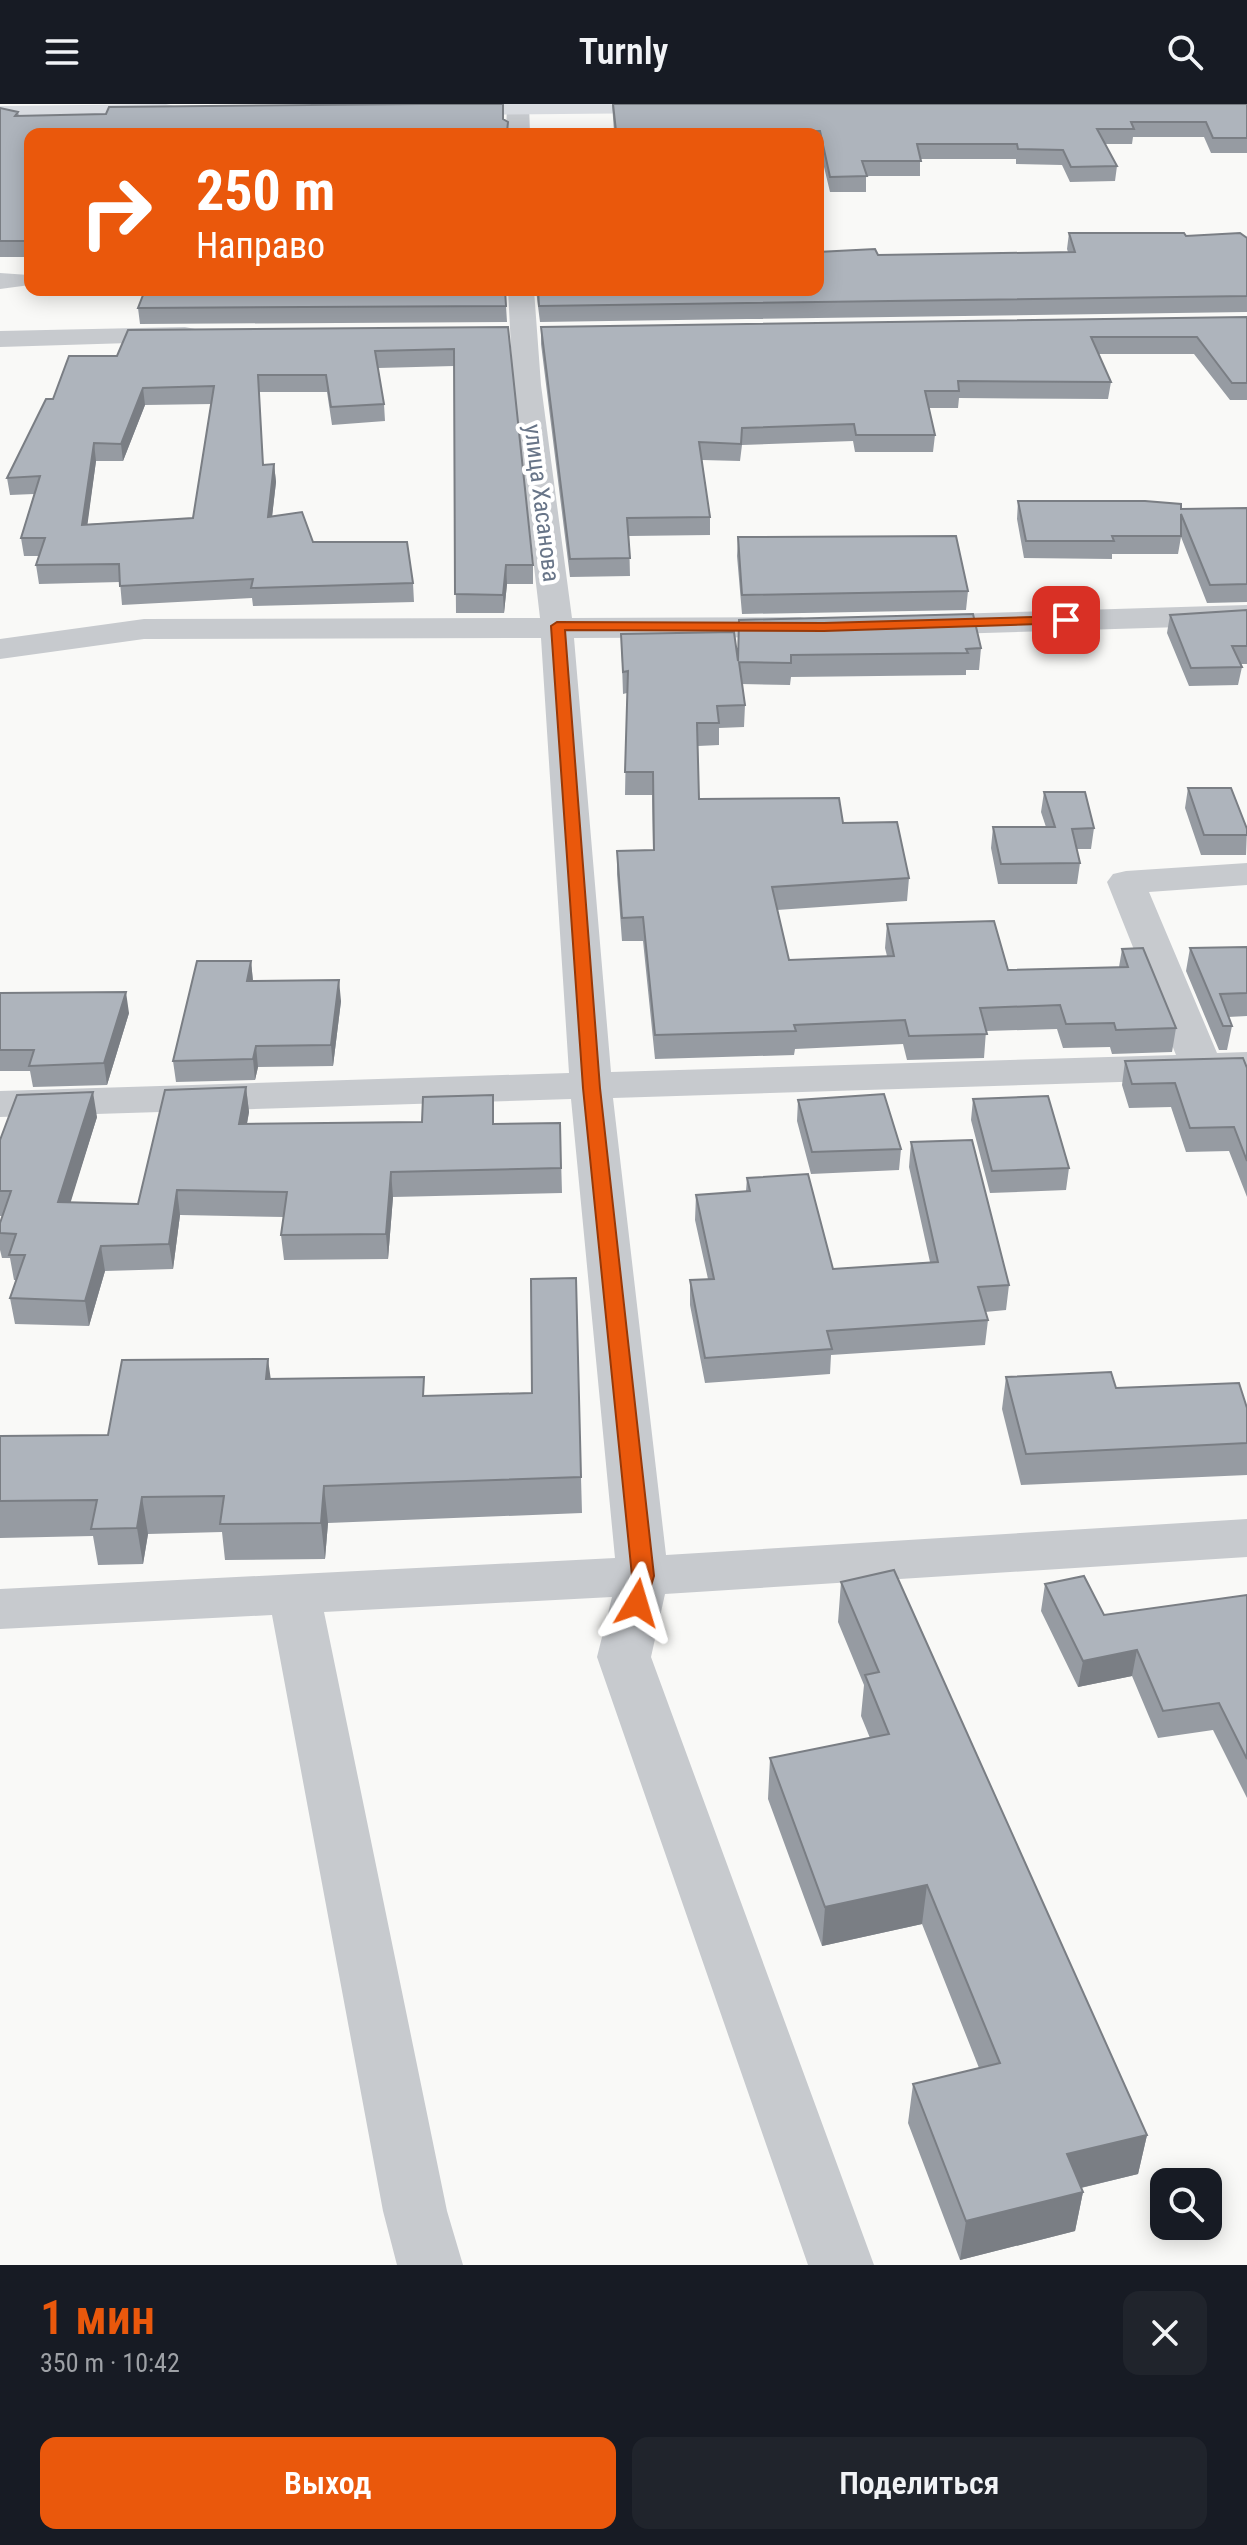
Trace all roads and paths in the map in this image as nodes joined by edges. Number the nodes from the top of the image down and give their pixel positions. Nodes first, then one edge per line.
1 (518, 106) edge
2 (689, 106) edge
3 (424, 108) edge
4 (188, 111) edge
5 (0, 113) edge
6 (518, 128) edge
7 (521, 296) edge
8 (205, 335) edge
9 (0, 339) edge
10 (1247, 615) edge
11 (887, 625) edge
12 (557, 626) junction
13 (824, 627) edge
14 (0, 649) edge
15 (1247, 874) edge
16 (1247, 1065) edge
17 (1202, 1067) junction
18 (591, 1088) junction
19 (0, 1104) edge
20 (1247, 1538) edge
21 (643, 1576) junction
22 (294, 1594) junction
23 (0, 1609) edge
24 (430, 2265) edge
25 (841, 2265) edge

1 - 2 main road
1 - 3 main road
1 - 6 street
4 - 5 main road
7 - 12 street, улица Хасанова
8 - 9 street
10 - 11 street
12 - 13 street
12 - 14 street
12 - 18 street, улица Хасанова
15 - 17 street
16 - 17 street
17 - 18 street
18 - 19 street
18 - 21 street, улица Хасанова
20 - 21 street
21 - 22 street
21 - 25 street, улица Хасанова
22 - 23 street
22 - 24 street

